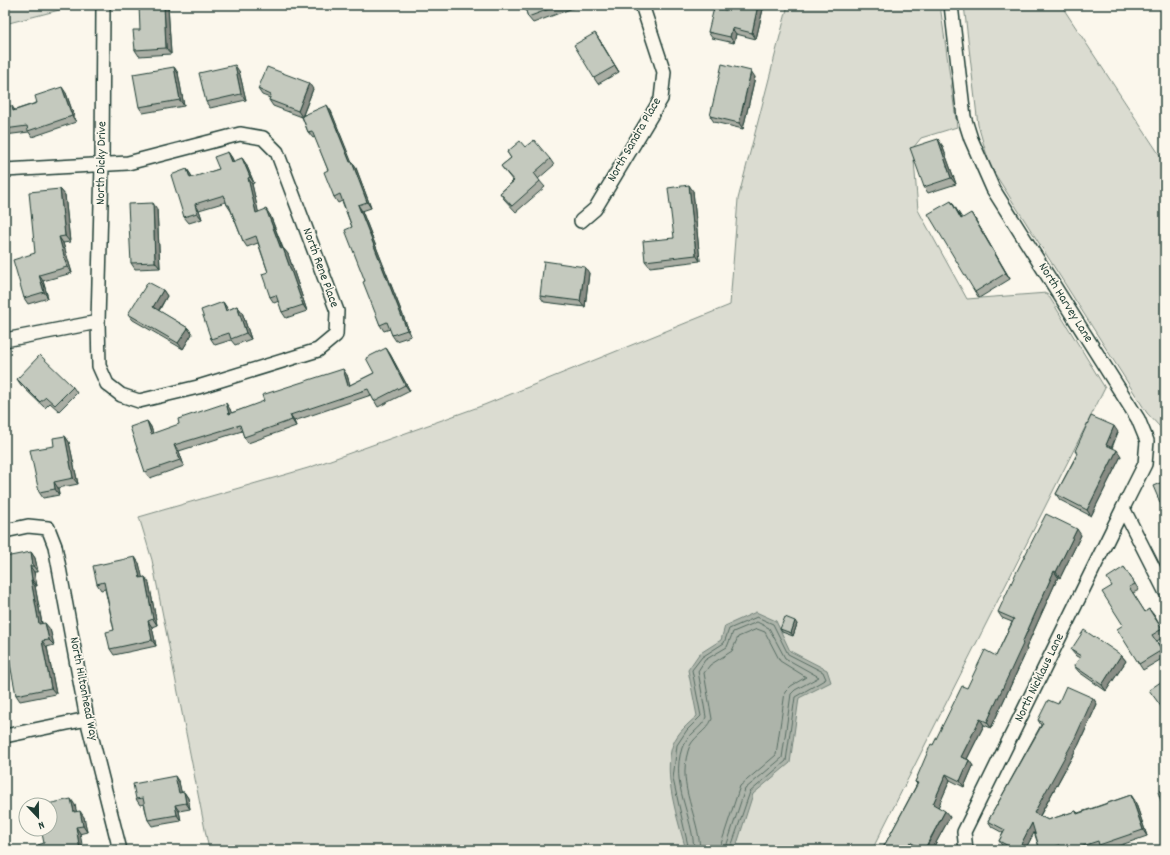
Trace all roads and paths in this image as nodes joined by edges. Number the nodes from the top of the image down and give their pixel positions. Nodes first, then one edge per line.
1 (103, 5) edge
2 (642, 5) edge
3 (951, 5) edge
4 (102, 164) junction
5 (5, 170) edge
6 (581, 221) dead end
7 (98, 322) junction
8 (5, 340) edge
9 (1123, 508) junction
10 (5, 531) edge
11 (1165, 591) edge
12 (87, 719) junction
13 (5, 736) edge
14 (5, 840) edge
15 (11, 850) edge
16 (120, 850) edge
17 (966, 850) edge

1 - 4 street, North Dicky Drive
2 - 6 street, North Sandra Place
3 - 9 street, North Harvey Lane
4 - 5 street, North Rene Place
4 - 7 street, North Dicky Drive
4 - 7 street, North Rene Place
7 - 8 street
9 - 11 street
9 - 17 street, North Nicklaus Lane
10 - 12 street, North Hiltonhead Way
12 - 13 street
12 - 16 street, North Hiltonhead Way
14 - 15 path

